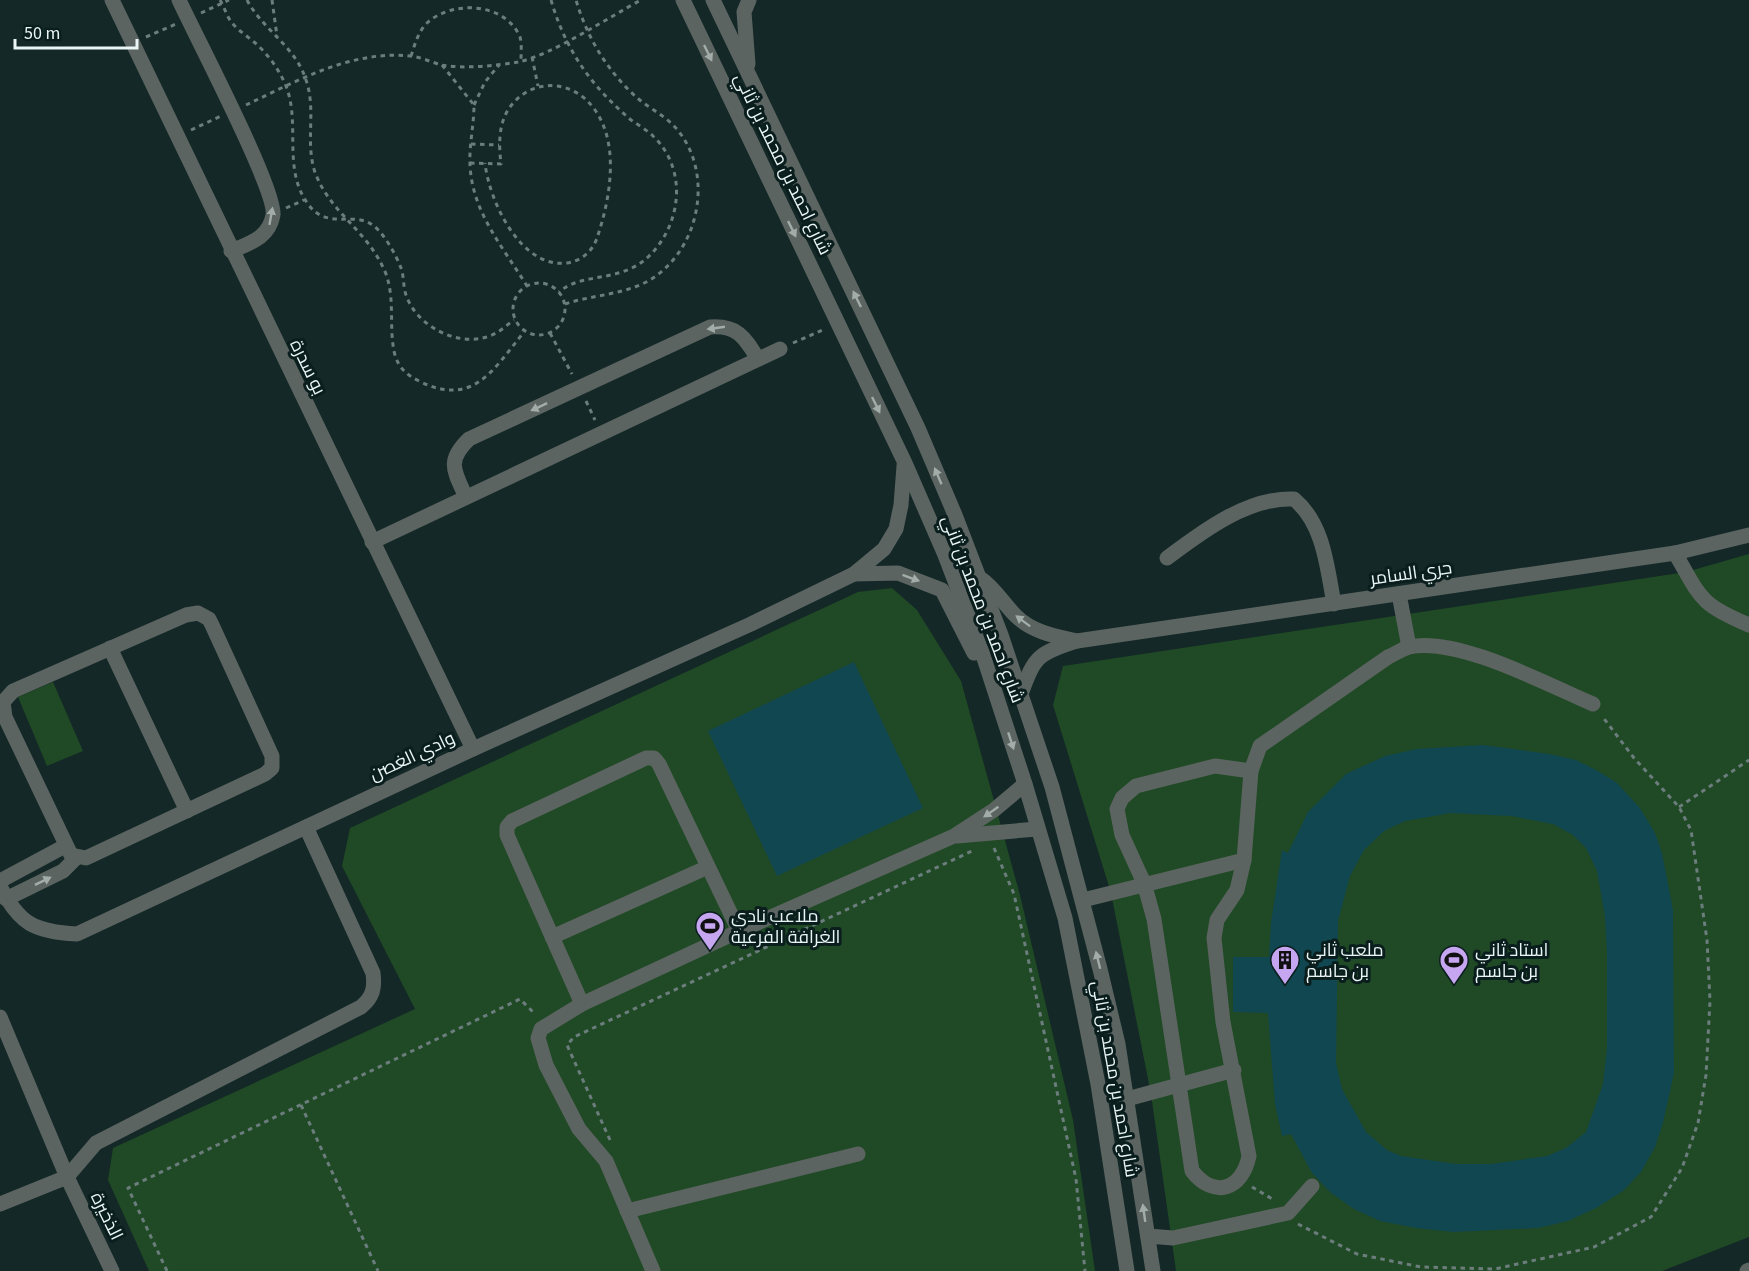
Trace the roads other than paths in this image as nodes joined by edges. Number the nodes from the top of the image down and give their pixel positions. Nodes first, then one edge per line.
1 (112, 0) edge
2 (179, 0) edge
3 (683, 0) edge
4 (713, 0) edge
5 (749, 0) edge
6 (750, 76) junction
7 (231, 251) junction
8 (780, 349) road end
9 (758, 359) junction
10 (904, 463) junction
11 (466, 497) junction
12 (1749, 535) edge
13 (372, 542) junction
14 (1675, 553) junction
15 (1167, 558) dead end
16 (854, 574) junction
17 (979, 578) junction
18 (1399, 594) junction
19 (1334, 604) junction
20 (1749, 625) edge
21 (1077, 640) junction
22 (1409, 647) junction
23 (110, 648) junction
24 (1021, 694) junction
25 (999, 703) junction
26 (1593, 704) road end
27 (473, 749) junction
28 (1251, 771) junction
29 (1025, 784) junction
30 (187, 811) junction
31 (306, 826) junction
32 (1037, 829) junction
33 (954, 837) junction
34 (64, 846) junction
35 (76, 858) junction
36 (1244, 860) junction
37 (708, 867) junction
38 (0, 881) edge
39 (1144, 883) junction
40 (3, 892) edge
41 (1083, 900) junction
42 (739, 931) junction
43 (552, 937) junction
44 (582, 1004) junction
45 (0, 1017) edge
46 (1234, 1070) junction
47 (1180, 1086) junction
48 (1127, 1099) junction
49 (858, 1154) dead end
50 (67, 1177) junction
51 (1312, 1186) dead end
52 (0, 1204) edge
53 (627, 1211) junction
54 (1148, 1236) junction
55 (112, 1271) edge
56 (653, 1271) edge
57 (1127, 1271) edge
58 (1153, 1271) edge

1 - 7 street, بو سدرة
7 -> 2 street
3 -> 10 street, شارع احمد بن محمد بن ثاني
4 - 6 street, شارع احمد بن محمد بن ثاني
5 - 6 street
17 -> 6 street, شارع احمد بن محمد بن ثاني
7 - 13 street, بو سدرة
8 - 9 street
9 - 11 street
9 -> 11 street
10 - 16 street, وادي الغصن
10 - 25 street, شارع احمد بن محمد بن ثاني
11 - 13 street
12 - 14 street, جري السامر
13 - 27 street, بو سدرة
14 - 18 street, جري السامر
14 - 20 street
15 - 19 street
16 -> 25 street, وادي الغصن
16 - 27 street, وادي الغصن
21 -> 17 street, جري السامر
17 - 24 street, شارع احمد بن محمد بن ثاني
18 - 19 street, جري السامر
18 - 22 street
19 - 21 street, جري السامر
21 - 24 street, جري السامر
22 - 26 street
22 - 28 street
23 - 30 street
23 - 30 street
23 - 34 street
24 - 41 street, شارع احمد بن محمد بن ثاني
25 -> 29 street, شارع احمد بن محمد بن ثاني
27 - 31 street, وادي الغصن
28 - 36 street
28 - 39 street
29 - 32 street, شارع احمد بن محمد بن ثاني
29 -> 33 street
30 - 35 street
31 - 40 street, وادي الغصن
31 - 50 street
32 - 33 street
32 - 57 street, شارع احمد بن محمد بن ثاني
33 - 42 street
34 - 35 street
34 - 38 street
40 -> 35 street
36 - 39 street
36 - 46 street
37 - 42 street
37 - 43 street
37 - 43 street
39 - 41 street
39 - 47 street
48 -> 41 street, شارع احمد بن محمد بن ثاني
42 - 44 street
43 - 44 street
44 - 53 street
45 - 50 street, الذخيرة
46 - 47 street
46 - 47 street
47 - 48 street
54 -> 48 street, شارع احمد بن محمد بن ثاني
49 - 53 street
50 - 52 street
50 - 55 street, الذخيرة
51 - 54 street
53 - 56 street
54 - 58 street, شارع احمد بن محمد بن ثاني

